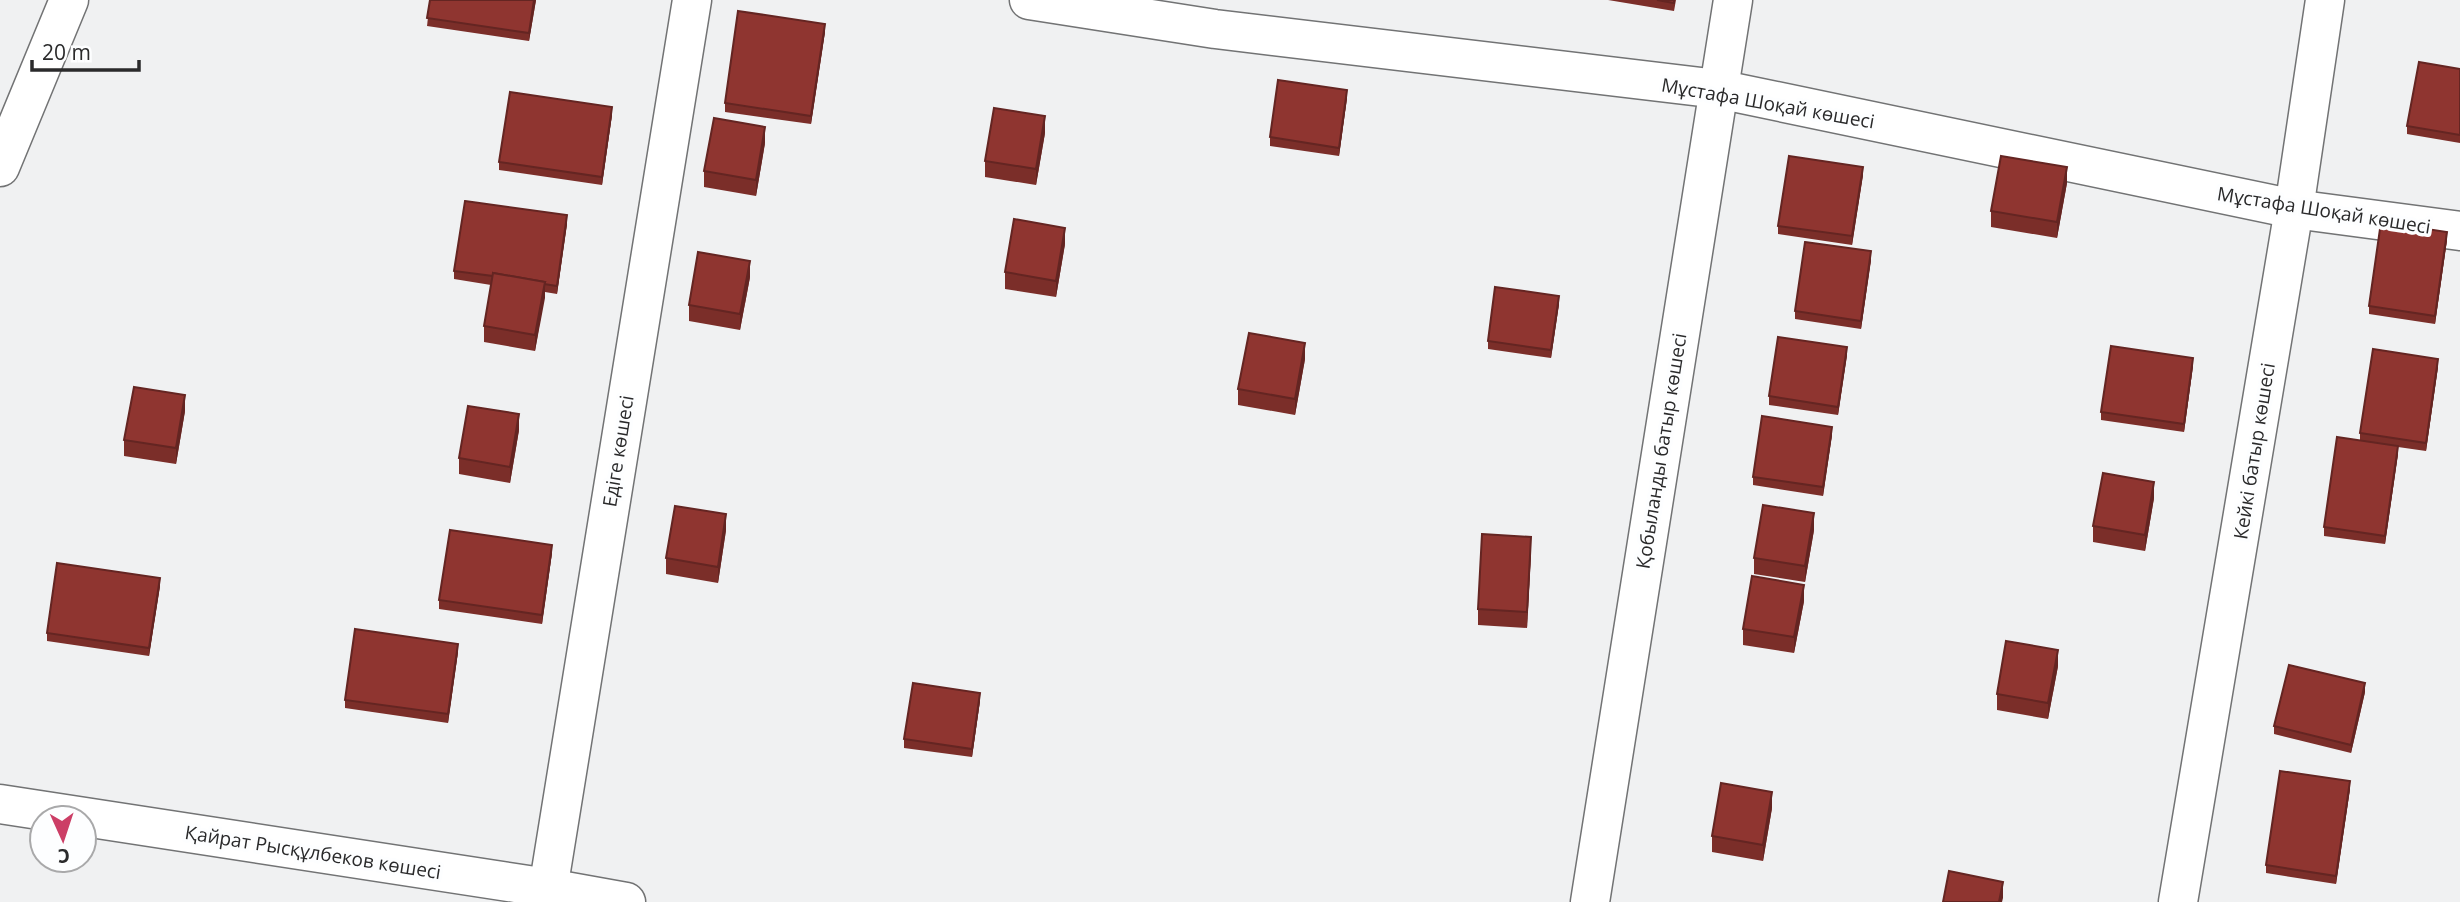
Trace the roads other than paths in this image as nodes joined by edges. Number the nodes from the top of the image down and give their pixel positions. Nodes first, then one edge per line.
1 (69, 0) edge
2 (691, 0) edge
3 (1029, 0) edge
4 (1733, 0) edge
5 (2325, 0) edge
6 (1217, 14) edge
7 (1718, 89) junction
8 (0, 167) edge
9 (2294, 209) junction
10 (2460, 231) edge
11 (0, 804) edge
12 (547, 895) edge
13 (626, 902) edge
14 (1590, 902) edge
15 (2178, 902) edge

1 - 8 street
2 - 12 street, Едіге көшесі
3 - 6 street, Мұстафа Шоқай көшесі
4 - 7 street, Қобыланды батыр көшесі
5 - 9 street, Кейкі батыр көшесі
6 - 7 street, Мұстафа Шоқай көшесі
7 - 9 street, Мұстафа Шоқай көшесі
7 - 14 street, Қобыланды батыр көшесі
9 - 10 street, Мұстафа Шоқай көшесі
9 - 15 street, Кейкі батыр көшесі
11 - 12 street, Қайрат Рысқұлбеков көшесі
12 - 13 street, Қайрат Рысқұлбеков көшесі

